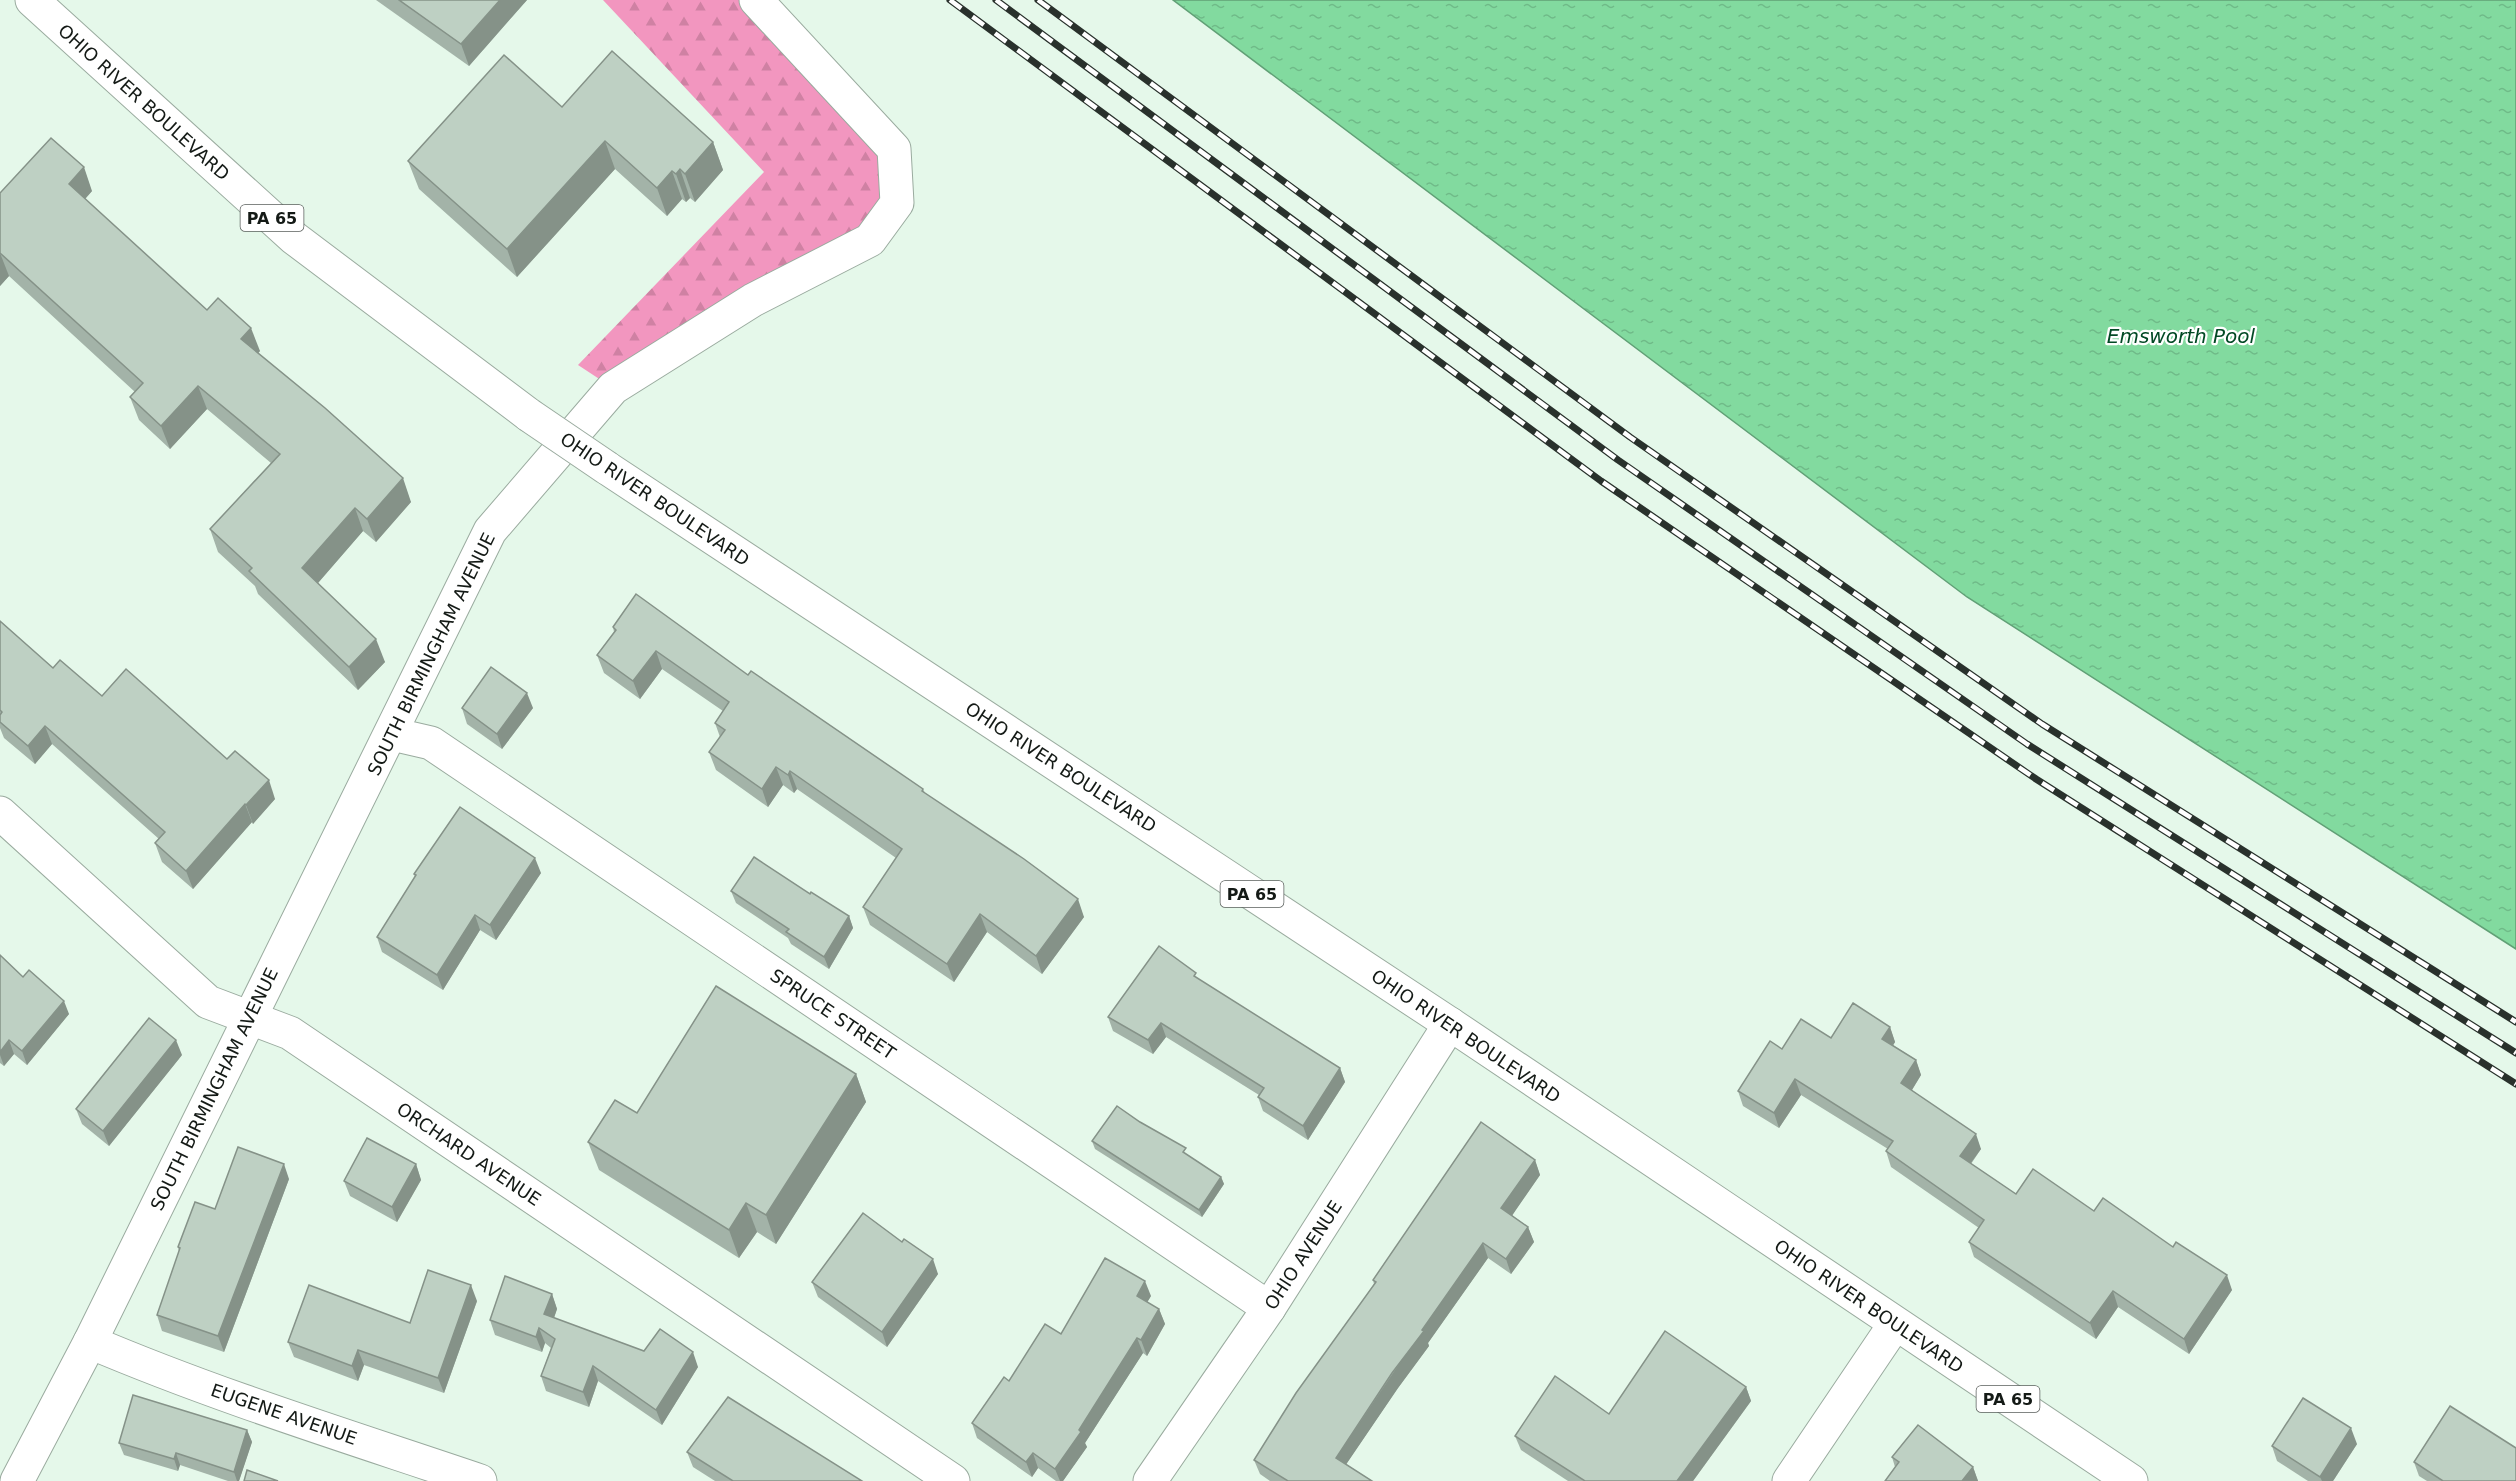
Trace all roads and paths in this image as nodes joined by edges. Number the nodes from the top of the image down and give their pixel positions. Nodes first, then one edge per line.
1 (32, 0) edge
2 (756, 0) edge
3 (392, 734) junction
4 (0, 813) edge
5 (248, 1018) junction
6 (1450, 1024) junction
7 (1269, 1308) junction
8 (1895, 1324) junction
9 (90, 1342) junction
10 (17, 1481) edge
11 (480, 1481) edge
12 (953, 1481) edge
13 (1150, 1481) edge
14 (1789, 1481) edge
15 (2131, 1481) edge

1 - 6 main road, OHIO RIVER BOULEVARD / PA 65, bridge
2 - 3 main road, SOUTH BIRMINGHAM AVENUE
3 - 5 main road, SOUTH BIRMINGHAM AVENUE
3 - 7 main road, SPRUCE STREET
4 - 5 main road, ORCHARD AVENUE
5 - 9 main road, SOUTH BIRMINGHAM AVENUE
5 - 12 main road, ORCHARD AVENUE
6 - 7 main road, OHIO AVENUE
6 - 8 main road, OHIO RIVER BOULEVARD / PA 65
7 - 13 main road, OHIO AVENUE
8 - 14 main road
8 - 15 main road, OHIO RIVER BOULEVARD / PA 65
9 - 10 main road, SOUTH BIRMINGHAM AVENUE
9 - 11 main road, EUGENE AVENUE

